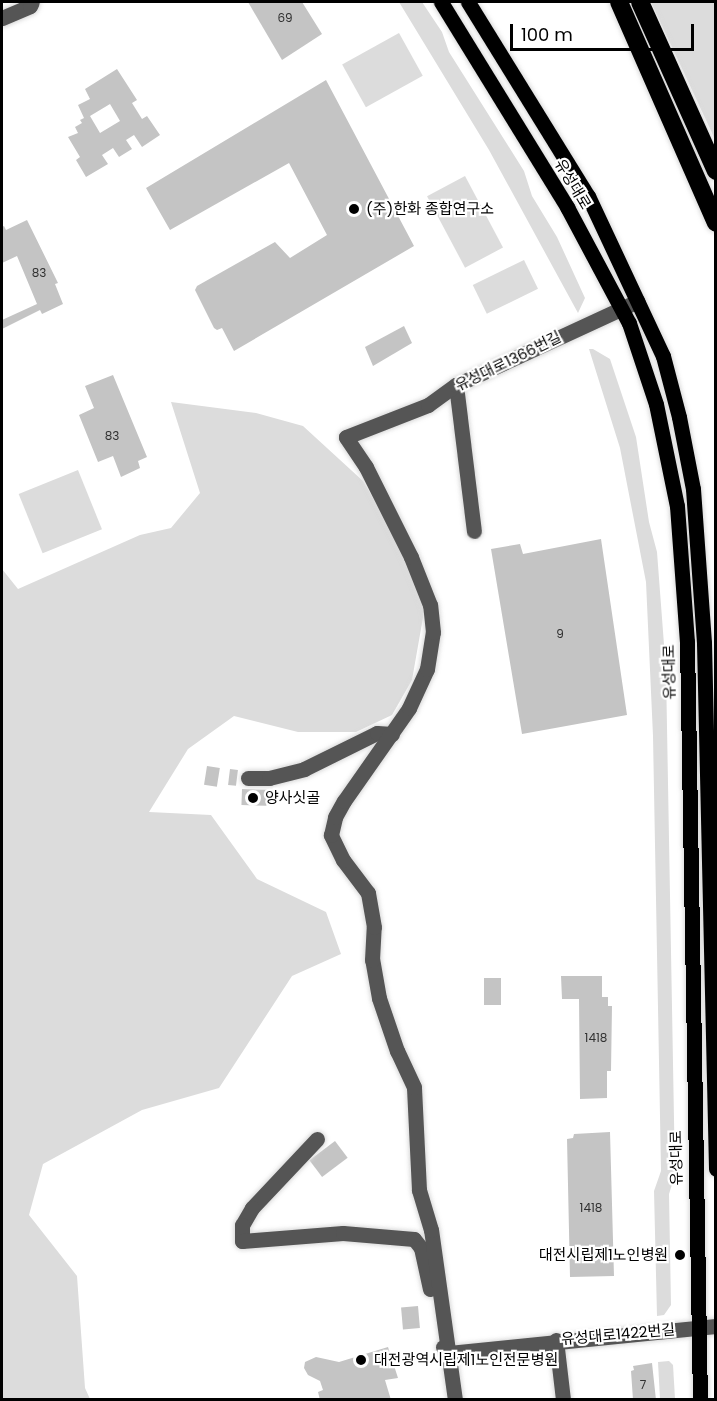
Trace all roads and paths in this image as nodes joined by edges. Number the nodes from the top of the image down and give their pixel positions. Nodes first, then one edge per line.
1 (32, 2) edge
2 (441, 2) edge
3 (468, 2) edge
4 (619, 2) edge
5 (640, 2) edge
6 (2, 18) edge
7 (716, 171) edge
8 (716, 223) edge
9 (638, 301) junction
10 (621, 308) junction
11 (456, 385) junction
12 (474, 531) dead end
13 (392, 734) junction
14 (249, 778) dead end
15 (317, 1139) dead end
16 (716, 1169) edge
17 (716, 1326) edge
18 (697, 1327) junction
19 (556, 1340) junction
20 (449, 1353) junction
21 (455, 1400) edge
22 (563, 1400) edge
23 (699, 1400) edge

1 - 6 street
2 - 10 main road, 유성대로
3 - 9 main road, 유성대로
4 - 8 highway
5 - 7 highway
9 - 10 street, 유성대로1366번길
9 - 16 main road, 유성대로
10 - 11 street, 유성대로1366번길
10 - 18 main road, 유성대로
11 - 12 street
11 - 13 street, 유성대로1366번길
13 - 14 street
13 - 20 street
15 - 20 street
17 - 18 street, 유성대로1422번길
18 - 19 street, 유성대로1422번길
18 - 23 main road, 유성대로
19 - 20 street, 유성대로1422번길
19 - 22 street
20 - 21 street

